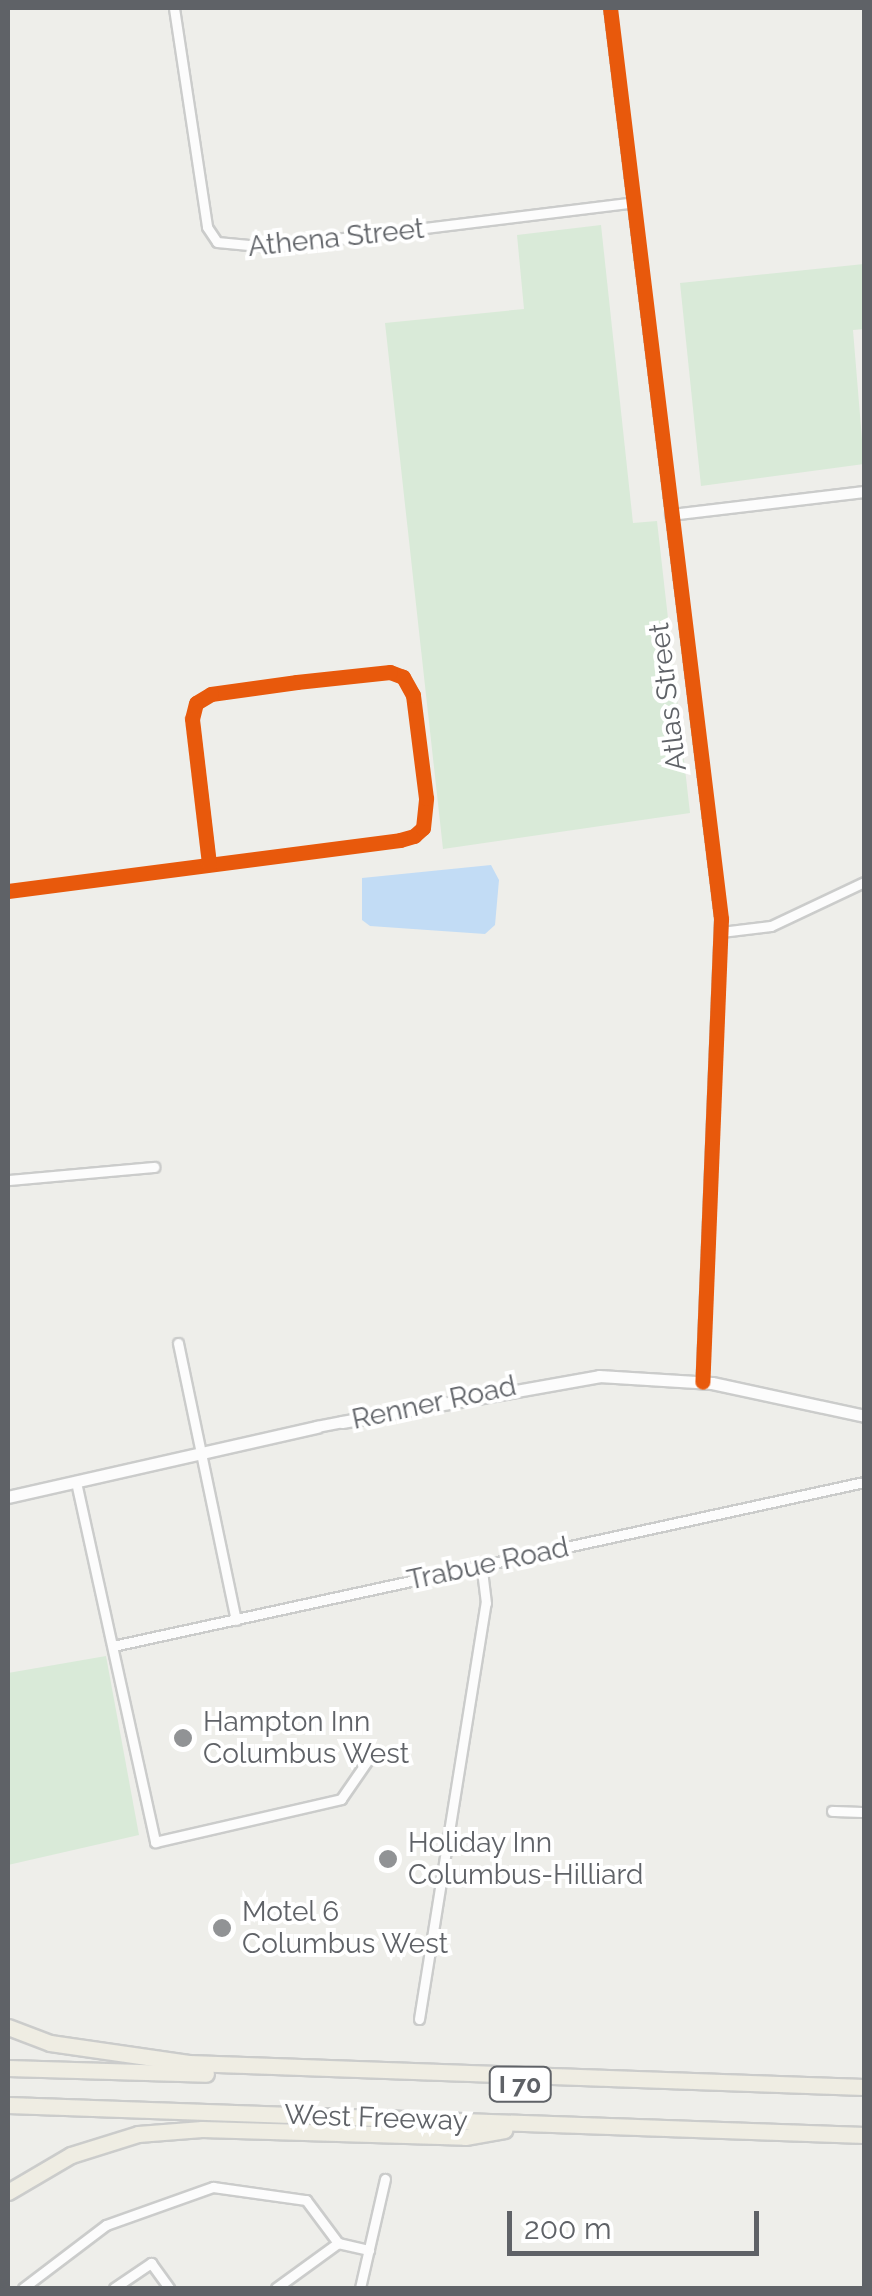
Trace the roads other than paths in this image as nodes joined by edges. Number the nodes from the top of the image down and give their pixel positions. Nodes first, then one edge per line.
1 (174, 8) edge
2 (610, 8) edge
3 (634, 202) junction
4 (864, 492) edge
5 (671, 515) junction
6 (209, 864) junction
7 (864, 882) edge
8 (8, 891) edge
9 (722, 932) junction
10 (154, 1166) dead end
11 (8, 1180) edge
12 (178, 1343) dead end
13 (702, 1382) junction
14 (864, 1416) edge
15 (342, 1422) joint
16 (317, 1427) joint
17 (202, 1454) junction
18 (76, 1482) junction
19 (864, 1482) edge
20 (8, 1497) edge
21 (481, 1566) junction
22 (236, 1620) junction
23 (112, 1646) junction
24 (370, 1757) dead end
25 (832, 1811) dead end
26 (864, 1812) edge
27 (419, 2018) dead end
28 (8, 2028) edge
29 (8, 2068) edge
30 (864, 2086) edge
31 (864, 2096) edge
32 (8, 2105) edge
33 (160, 2110) junction
34 (8, 2116) edge
35 (538, 2124) junction
36 (864, 2135) edge
37 (385, 2179) dead end
38 (8, 2192) edge
39 (338, 2244) junction
40 (369, 2250) junction
41 (23, 2288) edge
42 (114, 2288) edge
43 (169, 2288) edge
44 (276, 2288) edge
45 (360, 2288) edge

1 - 3 street, Athena Street
2 - 3 street, Atlas Street
3 - 5 street, Atlas Street
4 - 5 street
5 - 9 street, Atlas Street
6 - 6 street
6 - 8 street
7 - 9 street
9 - 13 street, Atlas Street
10 - 11 street
12 - 17 street
13 - 14 main road, Renner Road
13 - 15 main road, Renner Road
15 - 16 street, Renner Road
16 - 17 main road, Renner Road
17 - 18 main road, Renner Road
17 - 22 street
18 - 20 main road, Renner Road
18 - 23 street
19 - 21 street, Trabue Road
21 - 22 street, Trabue Road
21 - 27 street
22 - 23 street, Trabue Road
23 - 24 street
25 - 26 street
28 - 30 highway
29 - 31 highway, West Freeway / I 70
32 - 33 highway, West Freeway / I 70
33 - 34 highway
33 - 35 highway, West Freeway / I 70
35 - 36 highway, West Freeway / I 70
35 - 38 highway
37 - 40 street
39 - 40 street
39 - 41 street
39 - 44 street
40 - 45 street
42 - 43 street

